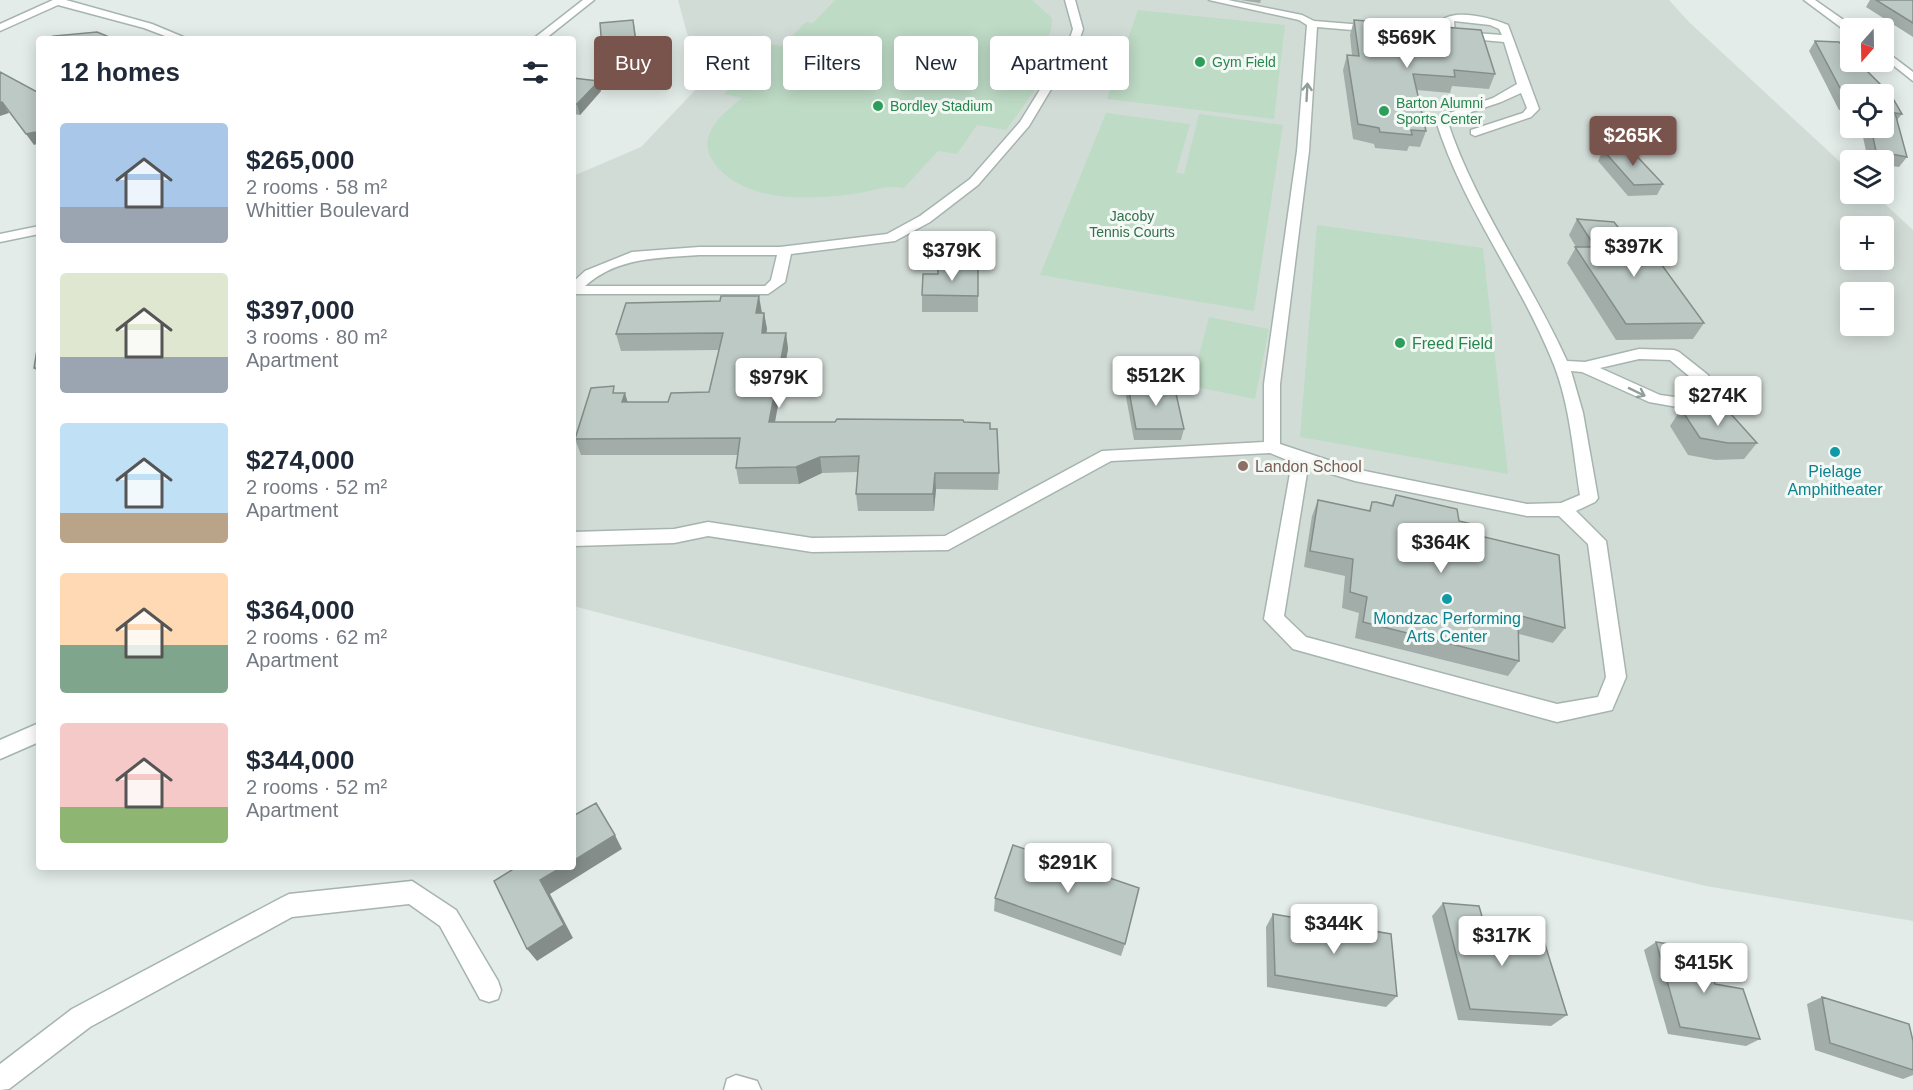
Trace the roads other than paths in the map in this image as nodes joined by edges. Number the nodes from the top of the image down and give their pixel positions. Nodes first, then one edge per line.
1 (589, 0) edge
2 (1070, 0) edge
3 (1214, 0) edge
4 (1809, 0) edge
5 (59, 1) edge
6 (1281, 3) dead end
7 (1283, 14) junction
8 (1840, 22) edge
9 (0, 28) edge
10 (1311, 28) junction
11 (1393, 30) edge
12 (1438, 34) edge
13 (1450, 34) junction
14 (175, 36) edge
15 (542, 36) edge
16 (1508, 39) junction
17 (1894, 60) edge
18 (1907, 68) edge
19 (1913, 78) edge
20 (1523, 85) junction
21 (1475, 132) dead end
22 (36, 231) edge
23 (0, 238) edge
24 (785, 250) junction
25 (576, 287) edge
26 (576, 290) edge
27 (1562, 365) junction
28 (1585, 367) junction
29 (1272, 447) junction
30 (1301, 459) junction
31 (1563, 509) junction
32 (576, 539) edge
33 (36, 733) edge
34 (0, 750) edge
35 (489, 990) dead end
36 (0, 1080) edge

1 - 15 street
2 - 24 street
3 - 7 street
4 - 8 street
5 - 9 street
5 - 14 street
6 - 7 street
7 - 10 street
10 - 11 street
29 -> 10 street
12 - 13 street
13 - 16 street
13 - 16 street
16 - 20 street
17 - 18 street
18 - 19 street
20 - 21 street
20 - 27 street
22 - 23 street
24 - 25 street
24 - 26 street
27 - 28 street
27 - 31 street
28 -> 28 street
29 - 30 street
29 - 32 street
30 - 31 street
30 - 31 street
33 - 34 street
35 - 36 street

